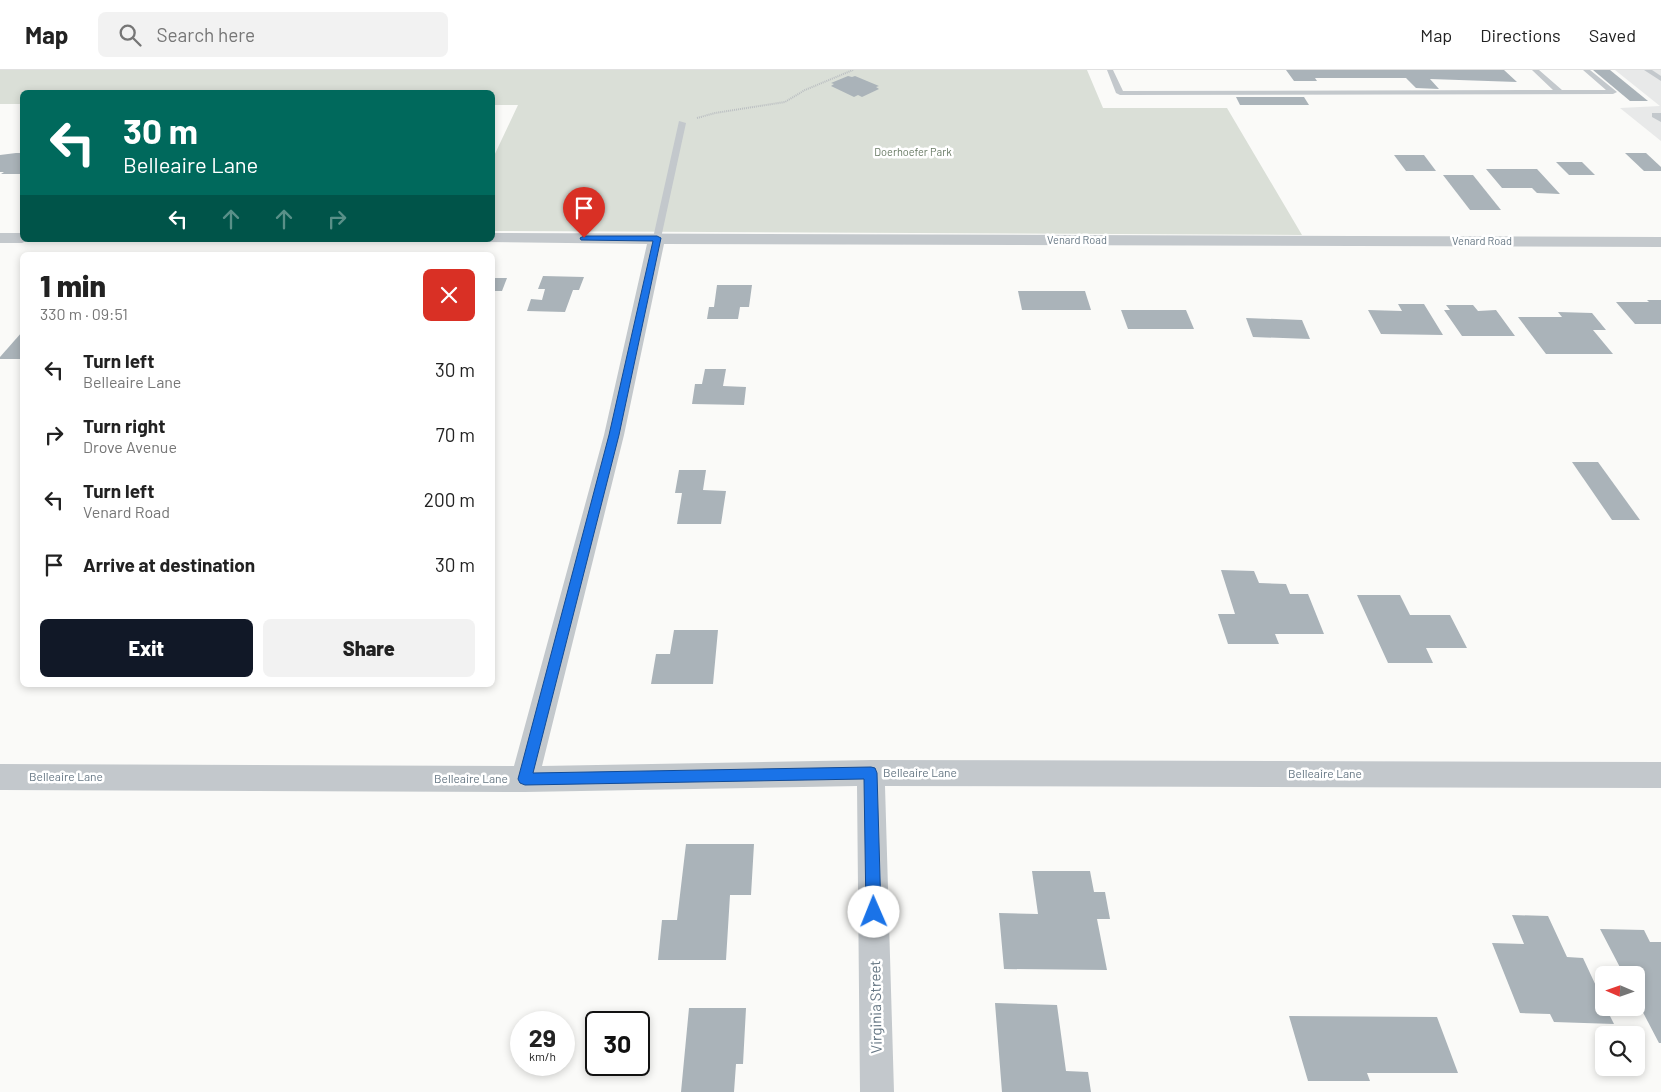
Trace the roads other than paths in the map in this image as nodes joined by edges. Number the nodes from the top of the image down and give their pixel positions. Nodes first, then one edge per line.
1 (1110, 70) edge
2 (1535, 70) edge
3 (1586, 70) edge
4 (1648, 70) edge
5 (1661, 79) edge
6 (1560, 92) junction
7 (1661, 115) edge
8 (1661, 120) edge
9 (682, 123) road end
10 (0, 238) edge
11 (20, 238) edge
12 (495, 238) edge
13 (657, 238) junction
14 (1661, 242) edge
15 (871, 773) junction
16 (1661, 775) edge
17 (0, 777) edge
18 (525, 779) junction
19 (877, 1092) edge

1 - 6 lane
2 - 6 lane
3 - 6 lane
4 - 5 lane
7 - 8 lane
9 - 13 lane
10 - 11 street
12 - 13 street, Venard Road
13 - 14 street, Venard Road
13 - 18 street
15 - 16 street, Belleaire Lane
15 - 18 street, Belleaire Lane
15 - 19 street, Virginia Street
17 - 18 street, Belleaire Lane

